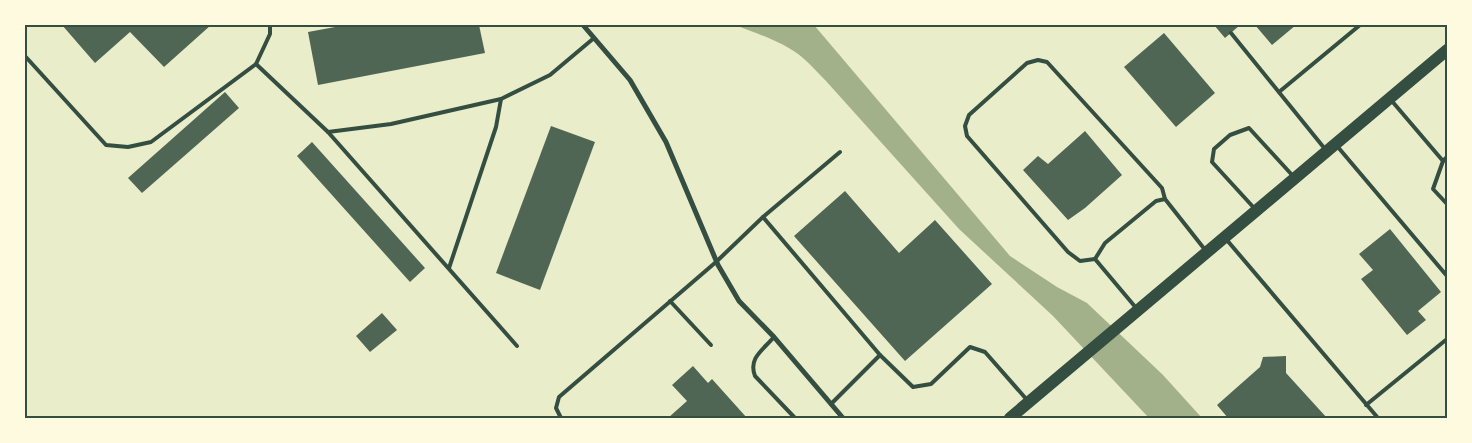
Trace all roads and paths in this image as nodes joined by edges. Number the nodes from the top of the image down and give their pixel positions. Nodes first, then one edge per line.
1 (270, 25) edge
2 (583, 25) edge
3 (1360, 25) edge
4 (1231, 33) dead end
5 (594, 38) junction
6 (1447, 50) edge
7 (25, 56) edge
8 (256, 64) junction
9 (1280, 92) junction
10 (1390, 99) junction
11 (501, 100) junction
12 (328, 132) junction
13 (1331, 148) junction
14 (840, 152) dead end
15 (1447, 156) edge
16 (1442, 160) junction
17 (1295, 178) junction
18 (1165, 199) junction
19 (1447, 204) edge
20 (1257, 210) junction
21 (763, 217) junction
22 (1224, 238) junction
23 (1207, 252) junction
24 (1095, 259) junction
25 (716, 262) junction
26 (449, 268) junction
27 (1447, 276) edge
28 (670, 301) junction
29 (1138, 310) junction
30 (774, 337) junction
31 (1447, 339) edge
32 (711, 345) dead end
33 (517, 346) dead end
34 (880, 355) junction
35 (1030, 402) junction
36 (831, 404) junction
37 (1366, 405) junction
38 (560, 418) edge
39 (795, 418) edge
40 (843, 418) edge
41 (1010, 418) edge
42 (1378, 418) edge

1 - 8 lane
2 - 5 street
3 - 9 lane
4 - 9 lane
5 - 11 lane
5 - 25 street
6 - 10 main road
7 - 8 lane
8 - 12 lane
9 - 13 lane
10 - 13 main road
10 - 16 lane
11 - 12 lane
11 - 26 lane
12 - 26 lane
13 - 17 main road
13 - 27 lane
14 - 21 lane
15 - 16 lane
16 - 19 lane
17 - 20 main road
17 - 20 lane
18 - 23 lane
18 - 24 lane
18 - 24 lane
20 - 22 main road
21 - 25 lane
21 - 34 lane
22 - 23 main road
22 - 37 lane
23 - 29 main road
24 - 29 lane
25 - 28 lane
25 - 30 street
26 - 33 lane
28 - 32 lane
28 - 38 lane
29 - 35 main road
30 - 36 street
30 - 39 lane
31 - 37 lane
34 - 35 lane
34 - 36 lane
35 - 41 main road
36 - 40 street
37 - 42 lane

